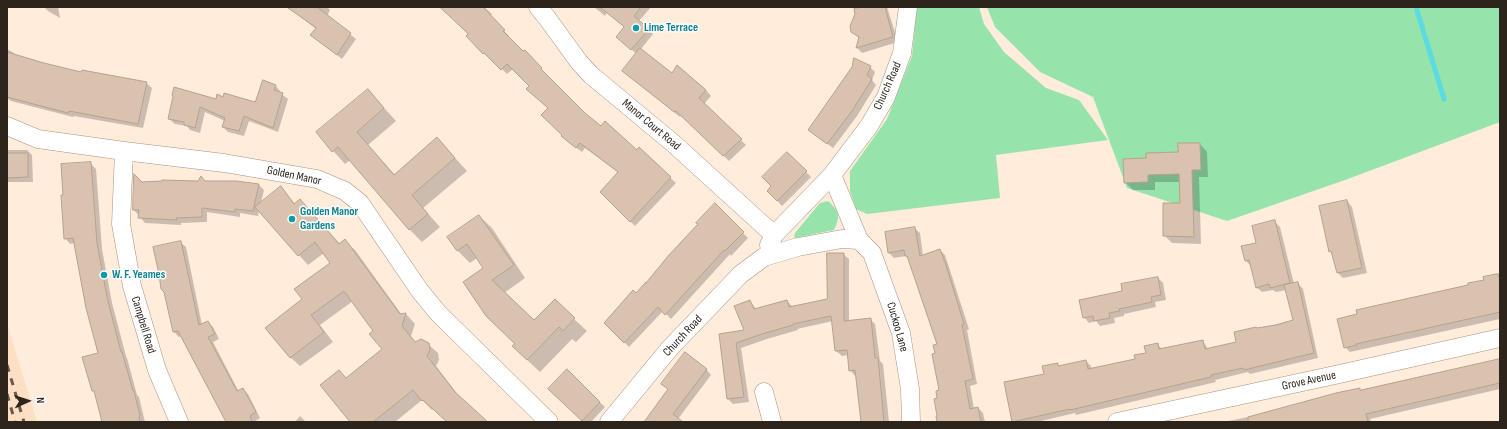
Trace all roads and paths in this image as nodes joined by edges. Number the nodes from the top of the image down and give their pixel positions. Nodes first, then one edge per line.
1 (538, 7) edge
2 (908, 7) edge
3 (7, 126) edge
4 (124, 151) junction
5 (832, 175) junction
6 (774, 235) junction
7 (860, 240) junction
8 (764, 258) junction
9 (1500, 338) edge
10 (764, 392) dead end
11 (179, 422) edge
12 (549, 422) edge
13 (609, 422) edge
14 (772, 422) edge
15 (911, 422) edge
16 (1117, 422) edge

1 - 6 street, Manor Court Road
2 - 5 street, Church Road
3 - 4 street, Golden Manor
4 - 11 street, Campbell Road
4 - 12 street, Golden Manor
5 - 6 street, Church Road
5 - 7 street
6 - 8 street, Church Road
7 - 8 street, Church Road
7 - 15 street, Cuckoo Lane
8 - 13 street, Church Road
9 - 16 street, Grove Avenue
10 - 14 street

